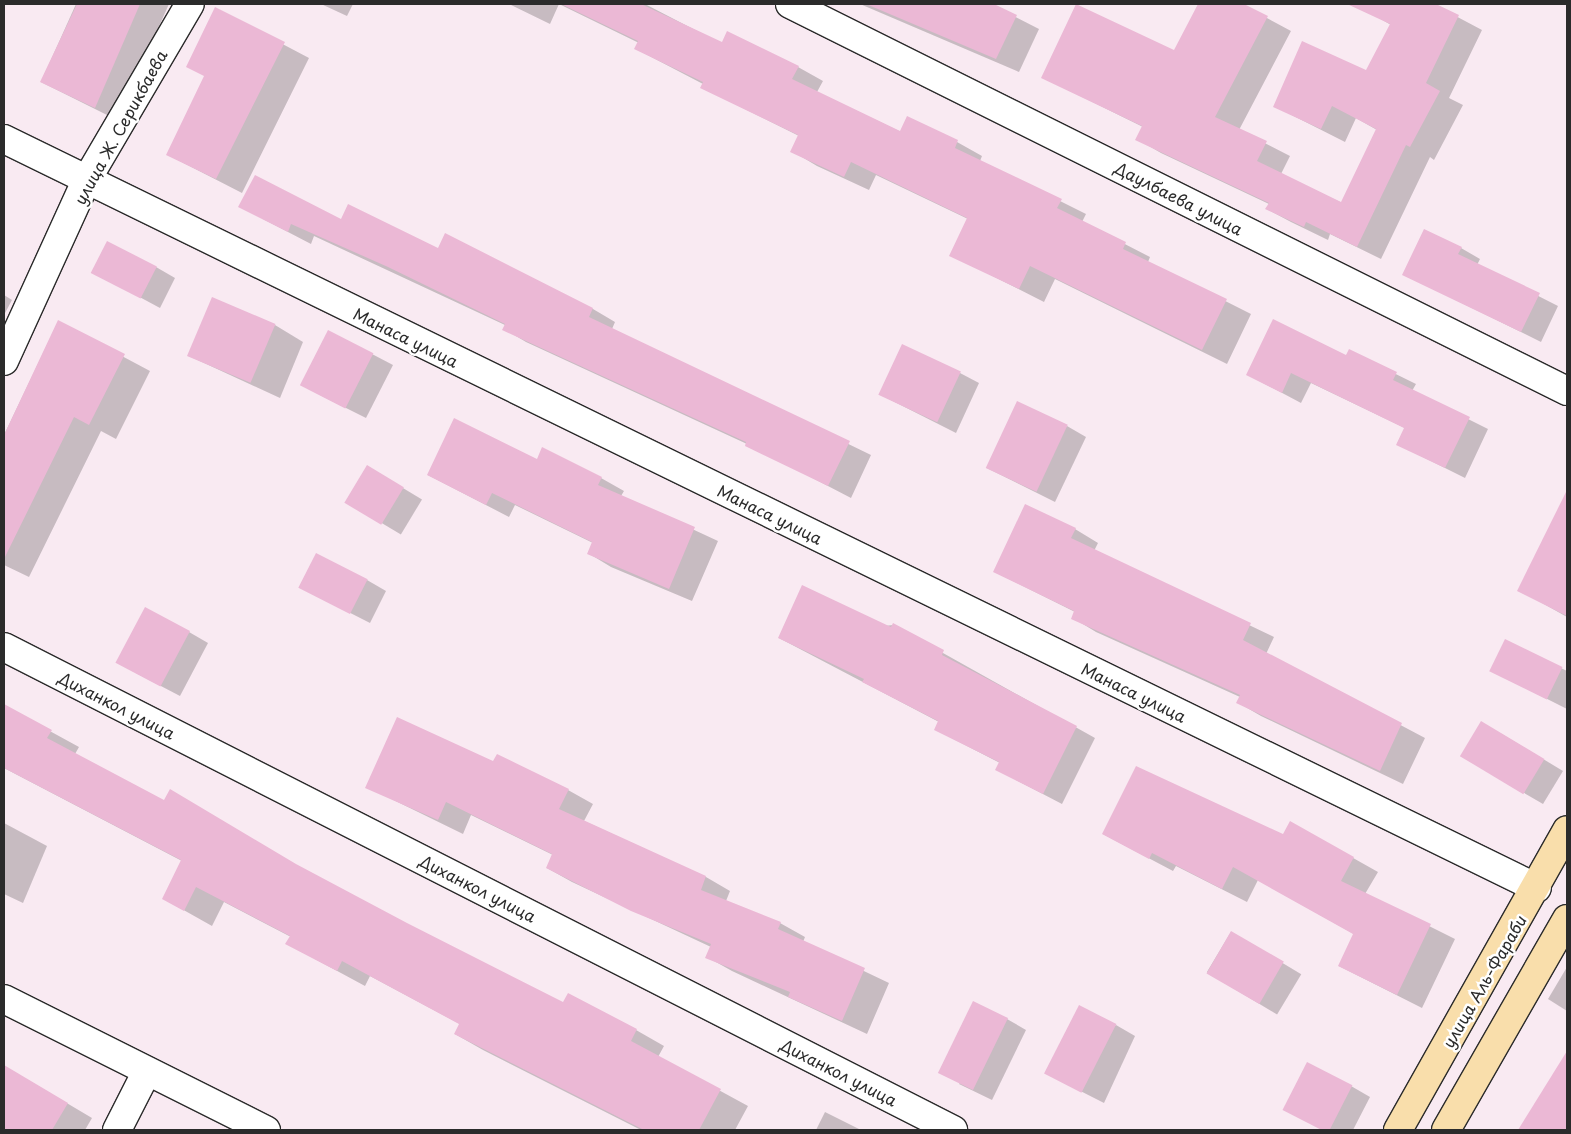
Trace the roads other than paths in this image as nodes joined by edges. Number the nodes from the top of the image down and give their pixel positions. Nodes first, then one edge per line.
1 (190, 4) edge
2 (790, 4) edge
3 (4, 139) edge
4 (86, 181) junction
5 (4, 361) edge
6 (1567, 391) edge
7 (4, 647) edge
8 (1567, 830) edge
9 (1537, 888) junction
10 (1567, 919) edge
11 (4, 998) edge
12 (147, 1070) junction
13 (117, 1130) edge
14 (266, 1130) edge
15 (953, 1130) edge
16 (1398, 1130) edge
17 (1446, 1130) edge

1 - 4 street, улица Ж. Серикбаева
2 - 6 street, Даулбаева улица
3 - 4 street, Манаса улица
4 - 5 street, улица Ж. Серикбаева
4 - 9 street, Манаса улица
7 - 15 street, Диханкол улица
8 - 9 main road, улица Аль-Фараби
9 - 16 main road, улица Аль-Фараби
10 - 17 main road
11 - 12 street
12 - 13 street
12 - 14 street

